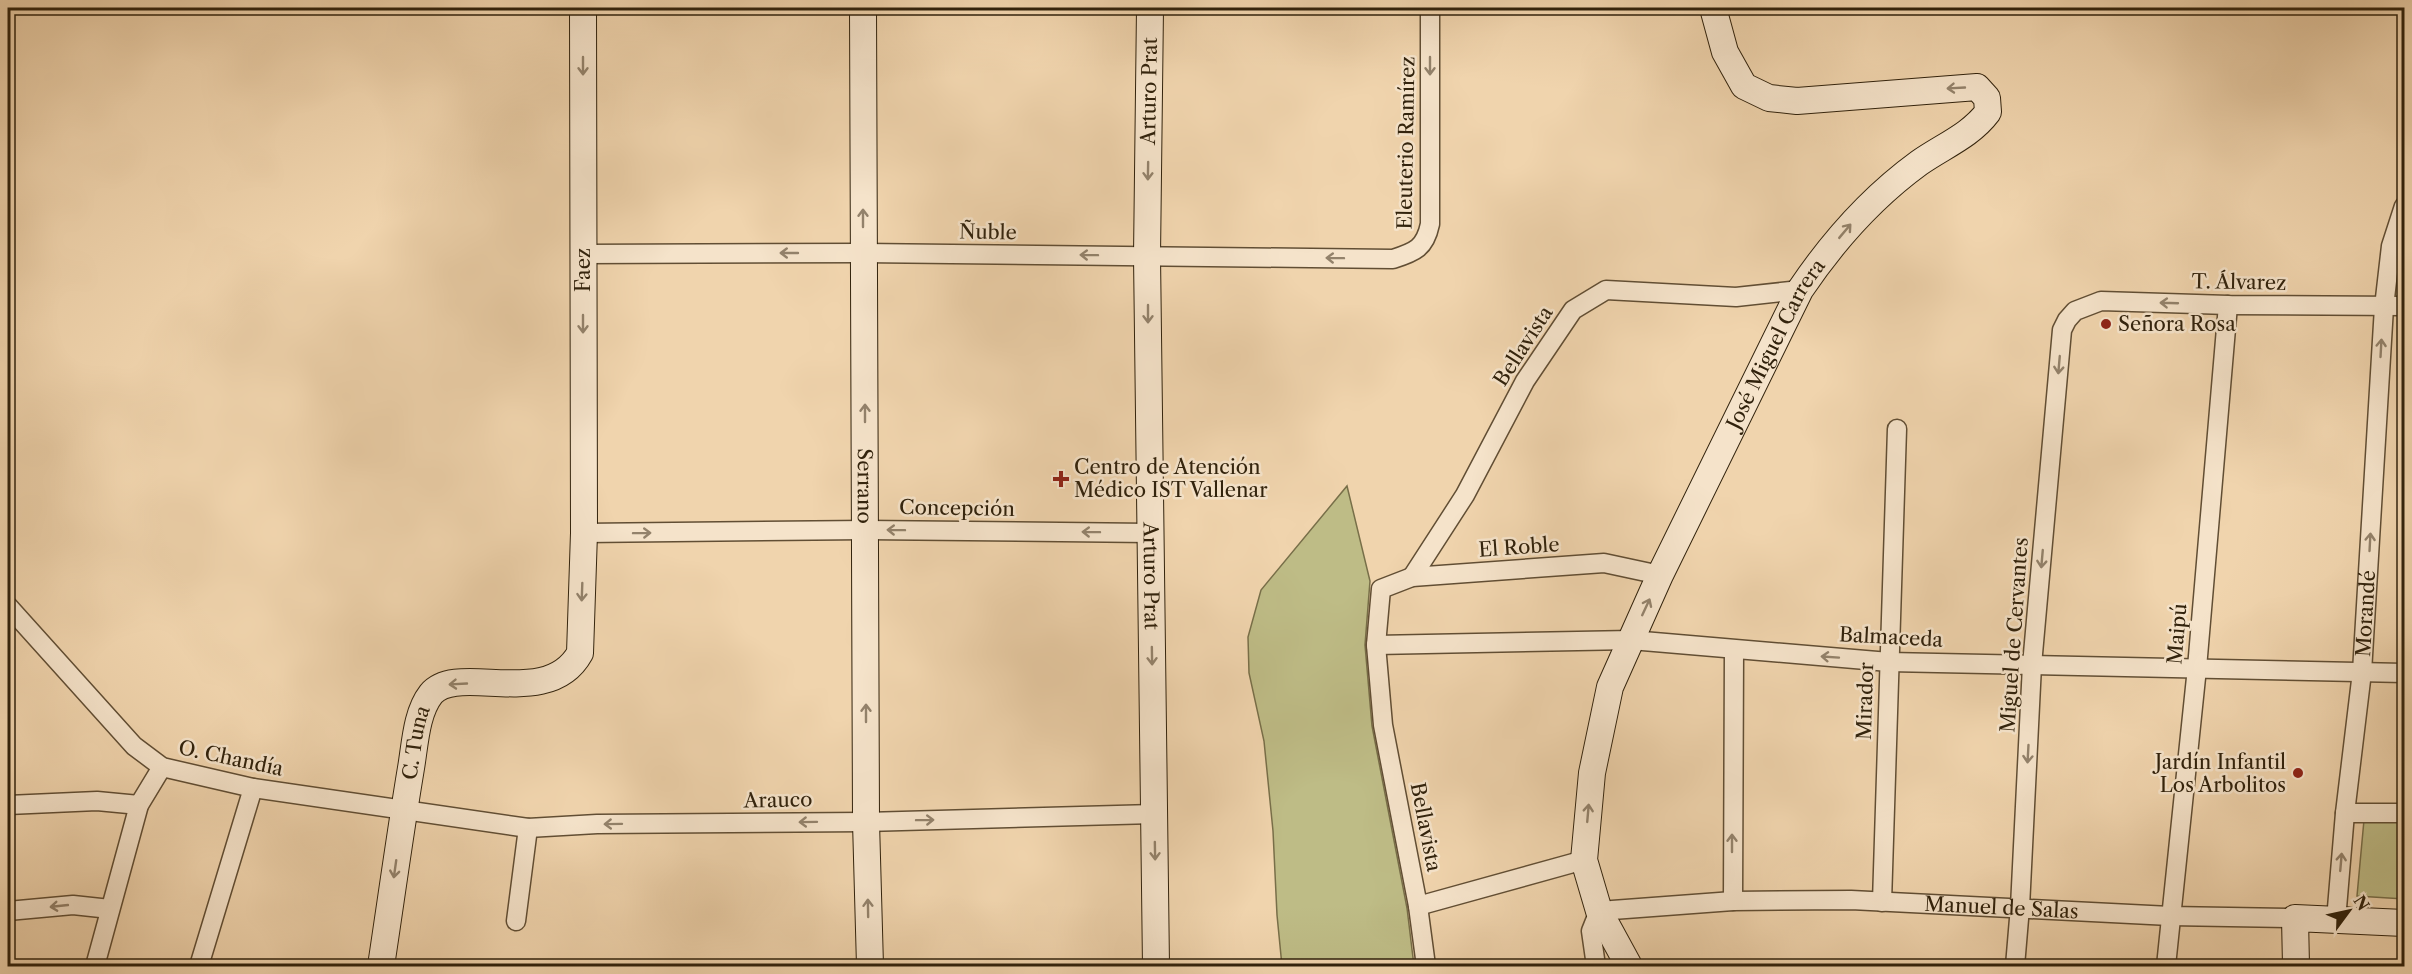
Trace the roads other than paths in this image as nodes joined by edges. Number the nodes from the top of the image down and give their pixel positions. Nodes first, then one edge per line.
1 (583, 8) edge
2 (863, 8) edge
3 (1150, 8) edge
4 (1430, 8) edge
5 (1713, 8) edge
6 (2404, 206) edge
7 (863, 253) junction
8 (583, 254) junction
9 (1147, 256) junction
10 (1393, 259) joint
11 (1800, 290) junction
12 (2228, 305) junction
13 (2384, 306) junction
14 (2404, 306) edge
15 (2075, 311) joint
16 (1898, 429) dead end
17 (866, 530) junction
18 (584, 533) junction
19 (1150, 533) junction
20 (1660, 575) junction
21 (1412, 578) junction
22 (1381, 589) joint
23 (8, 606) edge
24 (1631, 640) junction
25 (1376, 645) junction
26 (1734, 650) junction
27 (1889, 662) junction
28 (2032, 665) junction
29 (2197, 668) junction
30 (2362, 672) junction
31 (2404, 673) edge
32 (162, 766) junction
33 (253, 788) junction
34 (8, 805) edge
35 (139, 805) junction
36 (404, 811) junction
37 (2345, 813) junction
38 (2404, 813) edge
39 (1154, 814) junction
40 (866, 822) junction
41 (528, 828) junction
42 (1584, 860) junction
43 (1733, 901) junction
44 (1882, 902) junction
45 (1418, 906) junction
46 (2020, 907) junction
47 (110, 909) junction
48 (8, 911) edge
49 (1599, 911) junction
50 (2170, 916) junction
51 (2295, 918) junction
52 (2336, 920) junction
53 (516, 921) dead end
54 (2404, 923) edge
55 (95, 966) edge
56 (200, 966) edge
57 (381, 966) edge
58 (870, 966) edge
59 (1156, 966) edge
60 (1426, 966) edge
61 (1596, 966) edge
62 (1629, 966) edge
63 (2015, 966) edge
64 (2166, 966) edge
65 (2296, 966) edge

1 -> 8 main road, Faez
7 -> 2 main road, Serrano
3 -> 9 main road, Arturo Prat
4 -> 10 street, Eleuterio Ramírez
11 -> 5 main road, José Miguel Carrera
6 - 13 street, Morandé
7 -> 8 street, Ñuble
9 -> 7 street, Ñuble
17 -> 7 main road, Serrano
8 -> 18 main road, Faez
10 -> 9 street, Ñuble
9 -> 19 main road, Arturo Prat
11 - 20 main road, José Miguel Carrera
11 - 21 street, Bellavista
12 - 13 street, T. Álvarez
12 -> 15 street, T. Álvarez
12 - 29 street, Maipú
13 - 14 street, T. Álvarez
30 -> 13 street, Morandé
15 -> 28 street, Miguel de Cervantes
16 - 27 street, Mirador
18 -> 17 street, Concepción
19 -> 17 street, Concepción
40 -> 17 main road, Serrano
18 -> 36 main road, C. Tuna
19 -> 39 main road, Arturo Prat
20 - 21 street, El Roble
24 -> 20 main road, José Miguel Carrera
21 - 22 street, El Roble
22 - 25 street, Bellavista
23 - 32 street, O. Chandía
24 - 25 street, Balmaceda
24 - 26 street, Balmaceda
42 -> 24 main road, José Miguel Carrera
25 - 45 street, Bellavista
27 -> 26 street, Balmaceda
43 -> 26 street
27 - 28 street, Balmaceda
27 - 44 street, Mirador
28 - 29 street, Balmaceda
28 -> 46 street, Miguel de Cervantes
29 - 30 street, Balmaceda
29 - 50 street, Maipú
30 - 31 street, Balmaceda
30 - 37 street, Morandé
32 - 33 street, O. Chandía
32 - 35 street
33 - 36 street, O. Chandía
33 - 56 street
34 - 35 street
35 - 47 street
36 - 41 street, Arauco
36 -> 57 main road, C. Tuna
37 - 38 street
52 -> 37 street, Morandé
40 -> 39 street, Arauco
39 -> 59 main road, Arturo Prat
40 -> 41 street, Arauco
58 -> 40 main road, Serrano
41 - 53 street
42 - 45 street
42 - 49 main road, José Miguel Carrera
43 - 44 street, Manuel de Salas
43 - 49 street, Manuel de Salas
44 - 46 street, Manuel de Salas
45 - 60 street, Bellavista
46 - 50 street, Manuel de Salas
46 - 63 street, Miguel de Cervantes
47 -> 48 street
47 - 55 street
49 - 61 street
49 - 62 main road, José Miguel Carrera
50 - 51 street, Manuel de Salas
50 - 64 street, Maipú
51 - 52 main road, Manuel de Salas
51 - 65 main road
52 - 54 main road, Manuel de Salas

